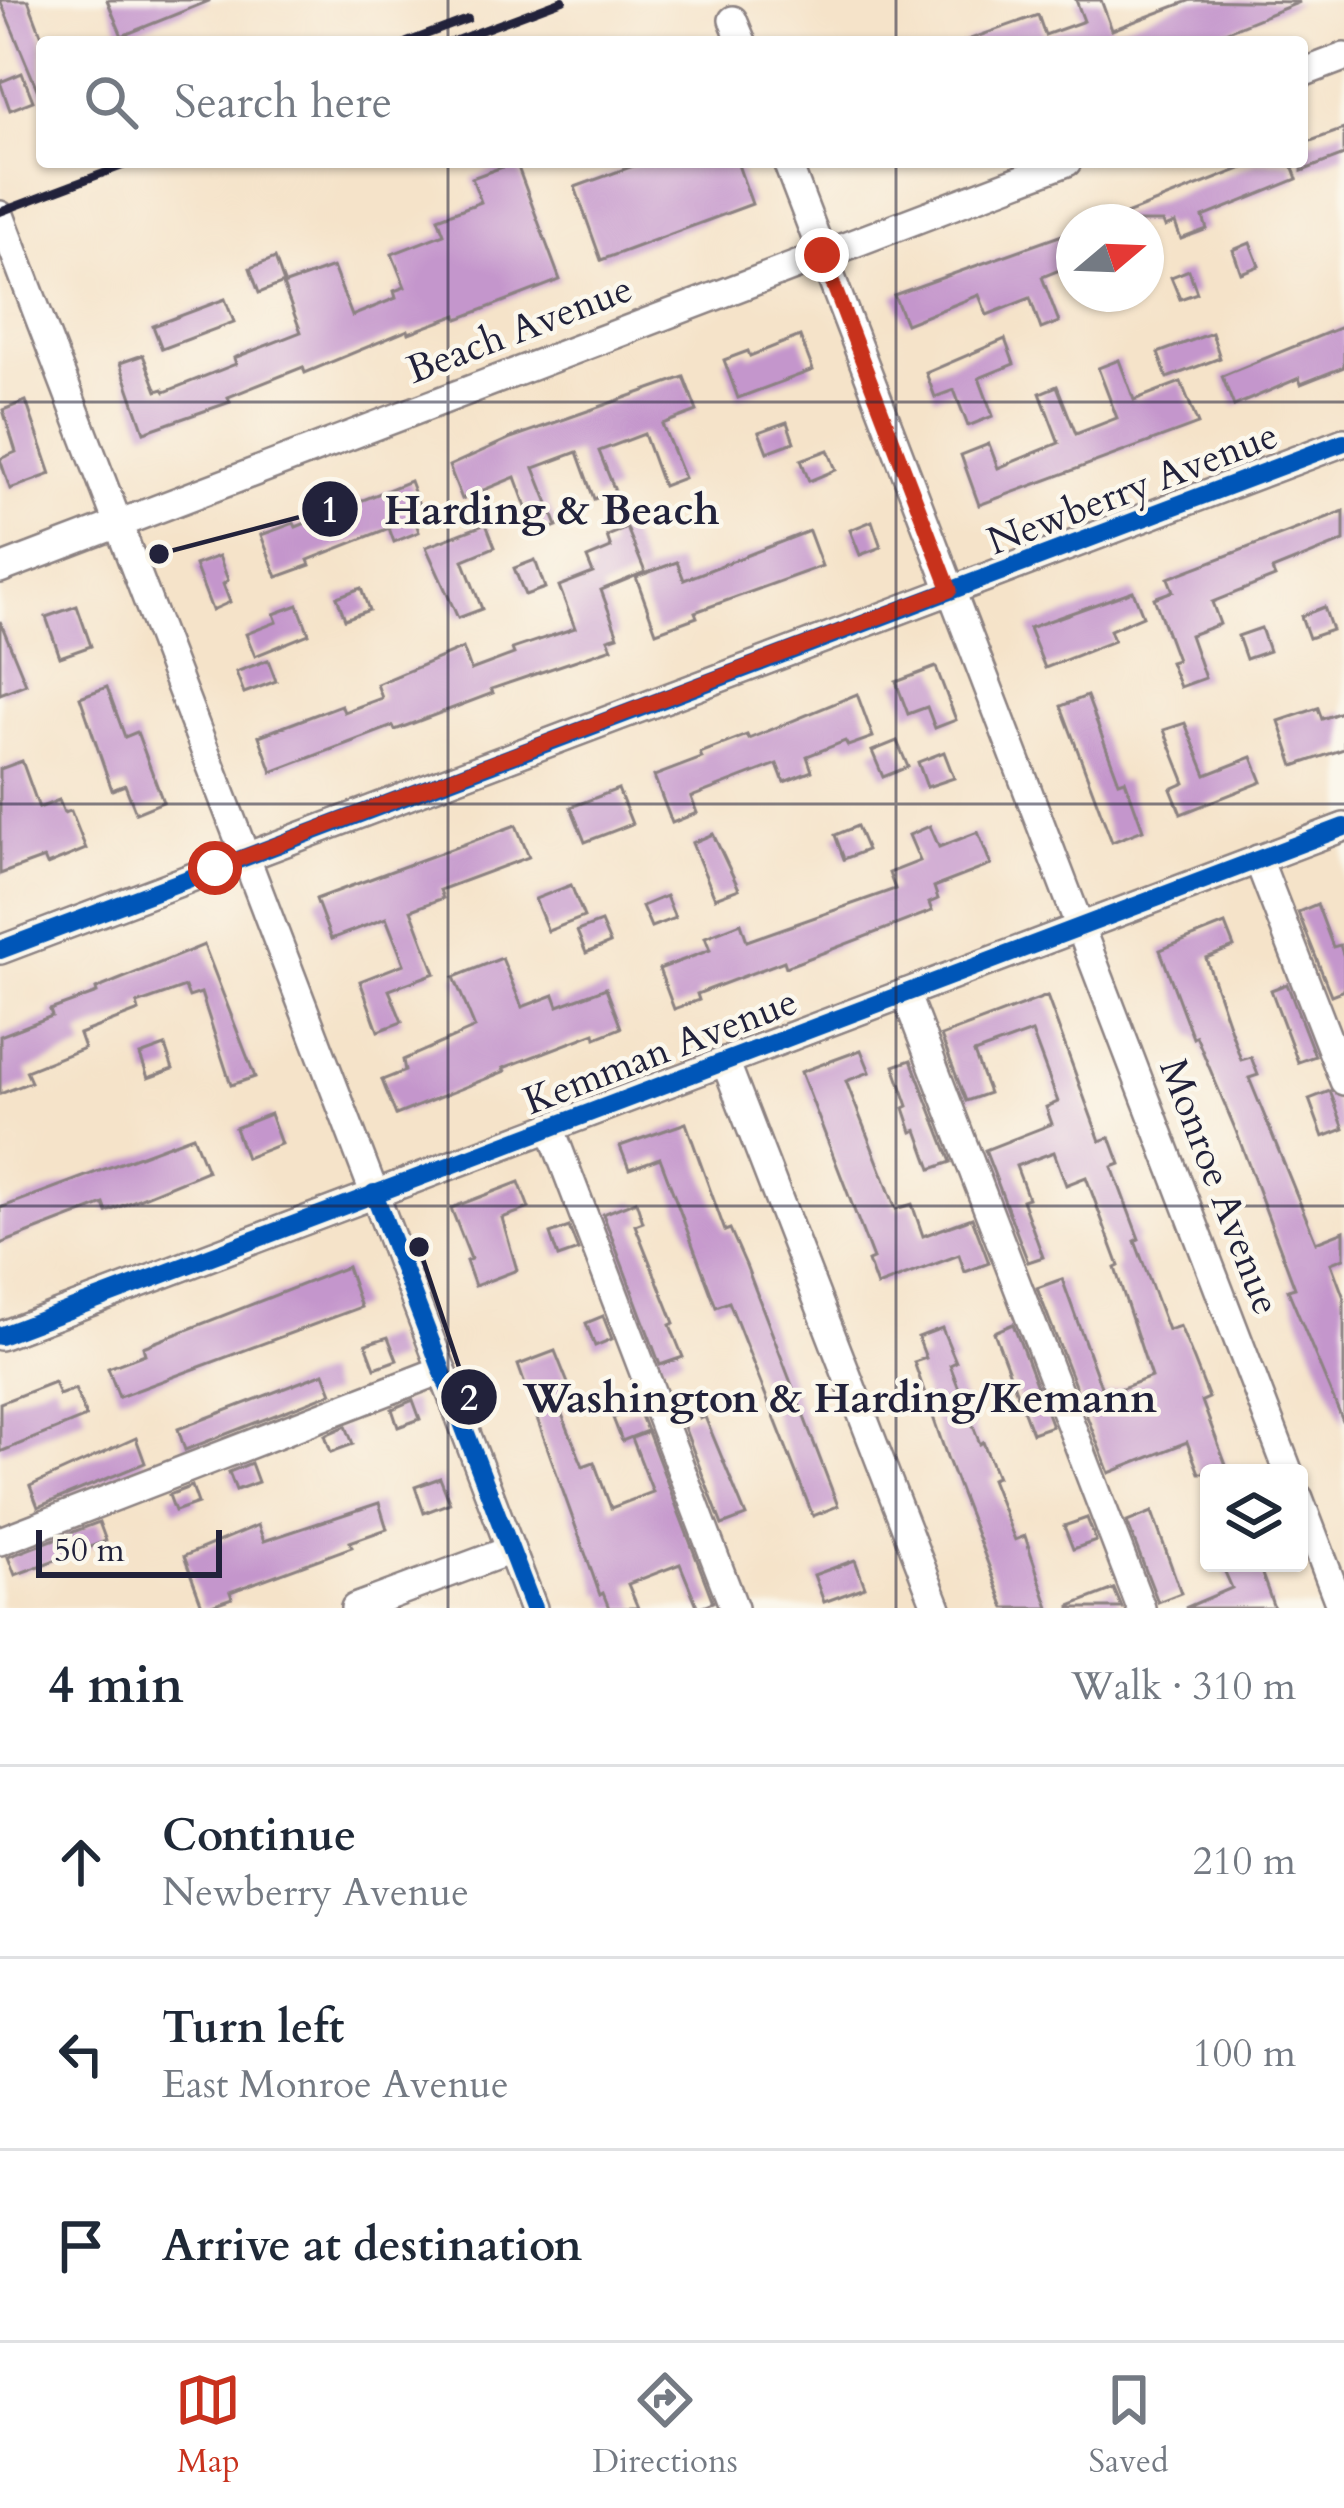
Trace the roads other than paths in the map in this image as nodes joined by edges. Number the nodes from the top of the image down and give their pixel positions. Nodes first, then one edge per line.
1 (1344, 58) edge
2 (1308, 71) edge
3 (789, 168) edge
4 (1051, 168) edge
5 (0, 215) edge
6 (822, 255) junction
7 (1344, 442) edge
8 (118, 524) junction
9 (0, 569) edge
10 (950, 590) junction
11 (1344, 827) edge
12 (243, 857) junction
13 (1258, 859) junction
14 (1080, 927) junction
15 (0, 950) edge
16 (905, 993) junction
17 (725, 1061) junction
18 (1344, 1081) edge
19 (550, 1127) junction
20 (374, 1193) junction
21 (0, 1336) edge
22 (442, 1370) junction
23 (1286, 1464) edge
24 (1308, 1522) edge
25 (0, 1540) edge
26 (511, 1550) junction
27 (356, 1608) edge
28 (533, 1608) edge
29 (734, 1608) edge
30 (938, 1608) edge
31 (1141, 1608) edge
32 (1341, 1608) edge

1 - 2 street
3 - 6 street, Monroe Avenue
4 - 6 street, Beach Avenue
5 - 8 street
6 - 8 street, Beach Avenue
6 - 10 street, Monroe Avenue
7 - 10 street, Newberry Avenue
8 - 9 street, Beach Avenue
8 - 12 street
10 - 12 street, Newberry Avenue
10 - 14 street, Monroe Avenue
11 - 13 street, Kemman Avenue
12 - 15 street, Newberry Avenue
12 - 20 street
13 - 14 street, Kemman Avenue
13 - 18 street
14 - 16 street, Kemman Avenue
14 - 23 street, Monroe Avenue
16 - 17 street, Kemman Avenue
16 - 31 street
17 - 19 street, Kemman Avenue
17 - 30 street
19 - 20 street, Kemman Avenue
19 - 29 street
20 - 21 street, Kemman Avenue
20 - 22 street
22 - 25 street
22 - 26 street
24 - 32 street
26 - 27 street
26 - 28 street

